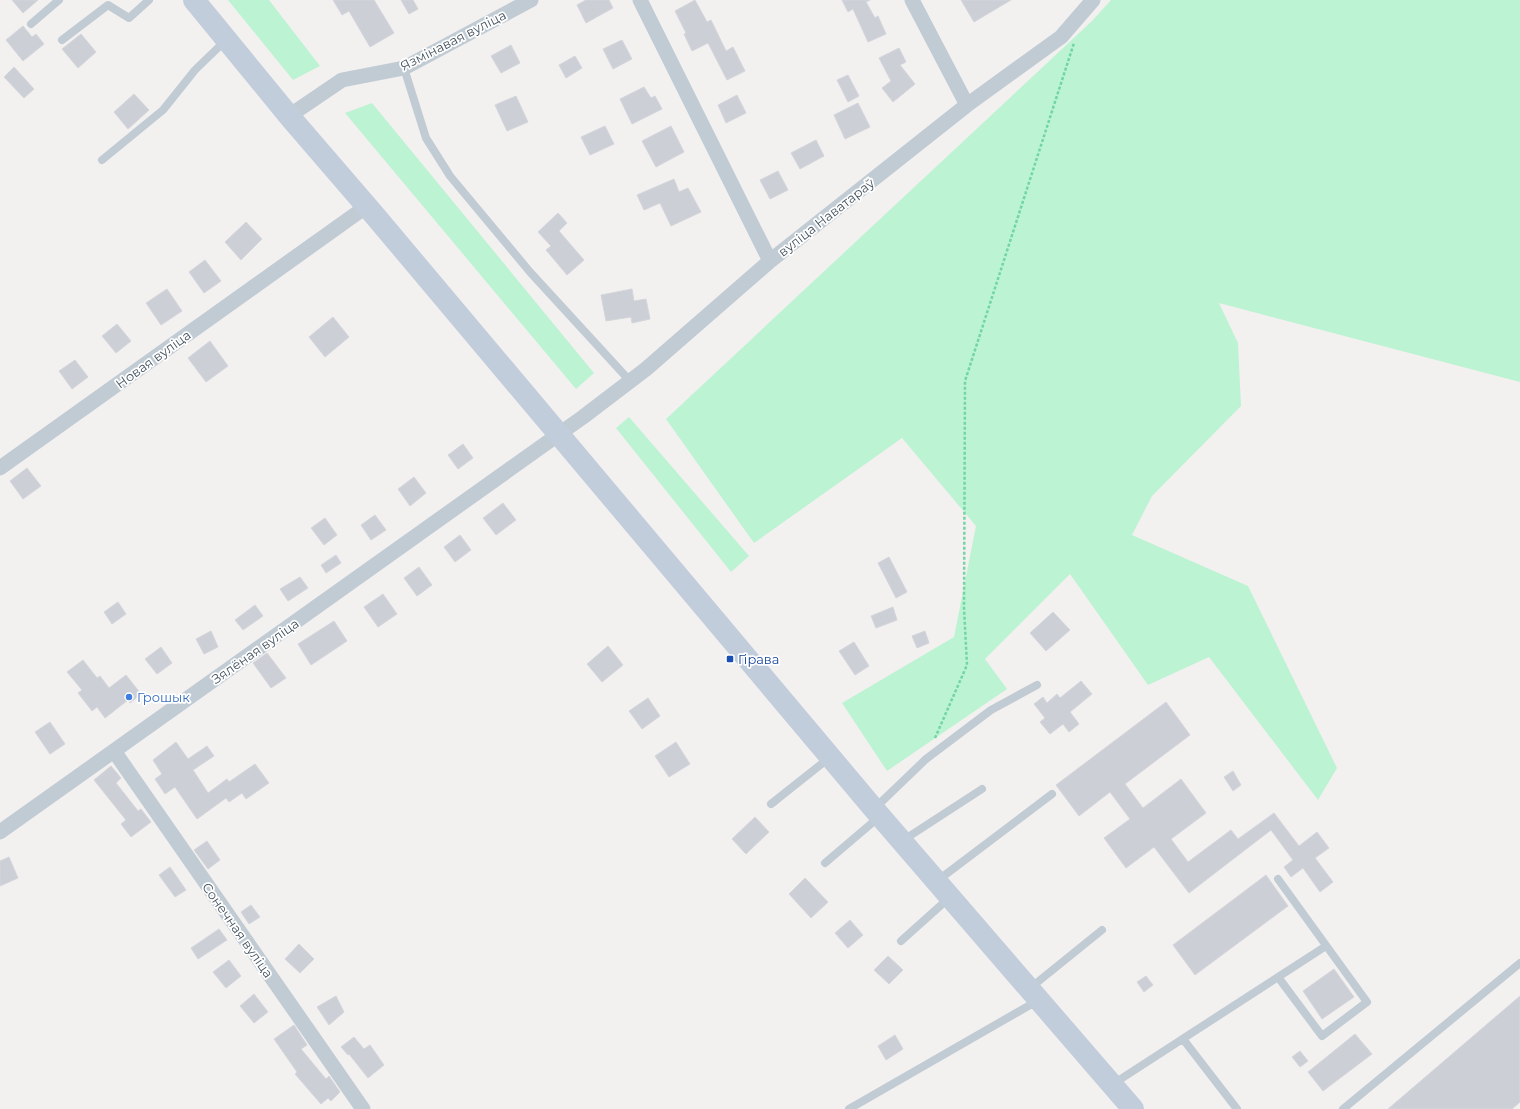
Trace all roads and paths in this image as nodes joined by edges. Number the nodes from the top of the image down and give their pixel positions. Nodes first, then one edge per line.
1 (59, 0) edge
2 (149, 0) edge
3 (194, 0) edge
4 (531, 0) edge
5 (640, 0) edge
6 (912, 0) edge
7 (1092, 0) edge
8 (31, 24) dead end
9 (226, 39) junction
10 (62, 40) dead end
11 (1075, 41) dead end
12 (404, 68) junction
13 (967, 105) junction
14 (289, 116) junction
15 (102, 160) dead end
16 (367, 206) junction
17 (770, 261) junction
18 (630, 381) junction
19 (559, 435) junction
20 (0, 468) edge
21 (1037, 686) dead end
22 (114, 751) junction
23 (830, 757) junction
24 (926, 759) junction
25 (982, 788) dead end
26 (1052, 794) dead end
27 (771, 804) dead end
28 (877, 813) junction
29 (0, 832) edge
30 (901, 842) junction
31 (825, 863) dead end
32 (1278, 879) dead end
33 (943, 890) junction
34 (1102, 930) dead end
35 (901, 941) dead end
36 (1326, 946) junction
37 (1520, 962) edge
38 (1278, 977) junction
39 (1034, 995) junction
40 (1183, 1039) junction
41 (1112, 1085) junction
42 (363, 1109) edge
43 (849, 1109) edge
44 (1133, 1109) edge
45 (1237, 1109) edge
46 (1343, 1109) edge

1 - 8 lane
2 - 10 lane
3 - 9 main road
4 - 12 street, Язмінавая вуліца
5 - 17 street
6 - 13 street
7 - 13 street, вуліца Наватараў
9 - 14 main road
9 - 15 lane
11 - 24 path
12 - 14 street, Язмінавая вуліца
12 - 18 lane
13 - 17 street, вуліца Наватараў
14 - 16 main road
16 - 19 main road
16 - 20 street, Новая вуліца
17 - 18 street, вуліца Наватараў
18 - 19 street, вуліца Наватараў
19 - 22 street, Зялёная вуліца
19 - 23 main road
21 - 24 lane
22 - 29 street, Зялёная вуліца
22 - 42 street, Сонечная вуліца
23 - 27 lane
23 - 28 main road
24 - 28 lane
25 - 30 lane
26 - 33 lane
28 - 30 main road
28 - 31 lane
30 - 33 main road
32 - 36 lane
33 - 35 lane
33 - 39 main road
34 - 39 lane
36 - 38 lane
36 - 38 lane
37 - 46 lane
38 - 40 lane
39 - 41 main road
39 - 43 lane
40 - 41 lane
40 - 45 lane
41 - 44 main road

